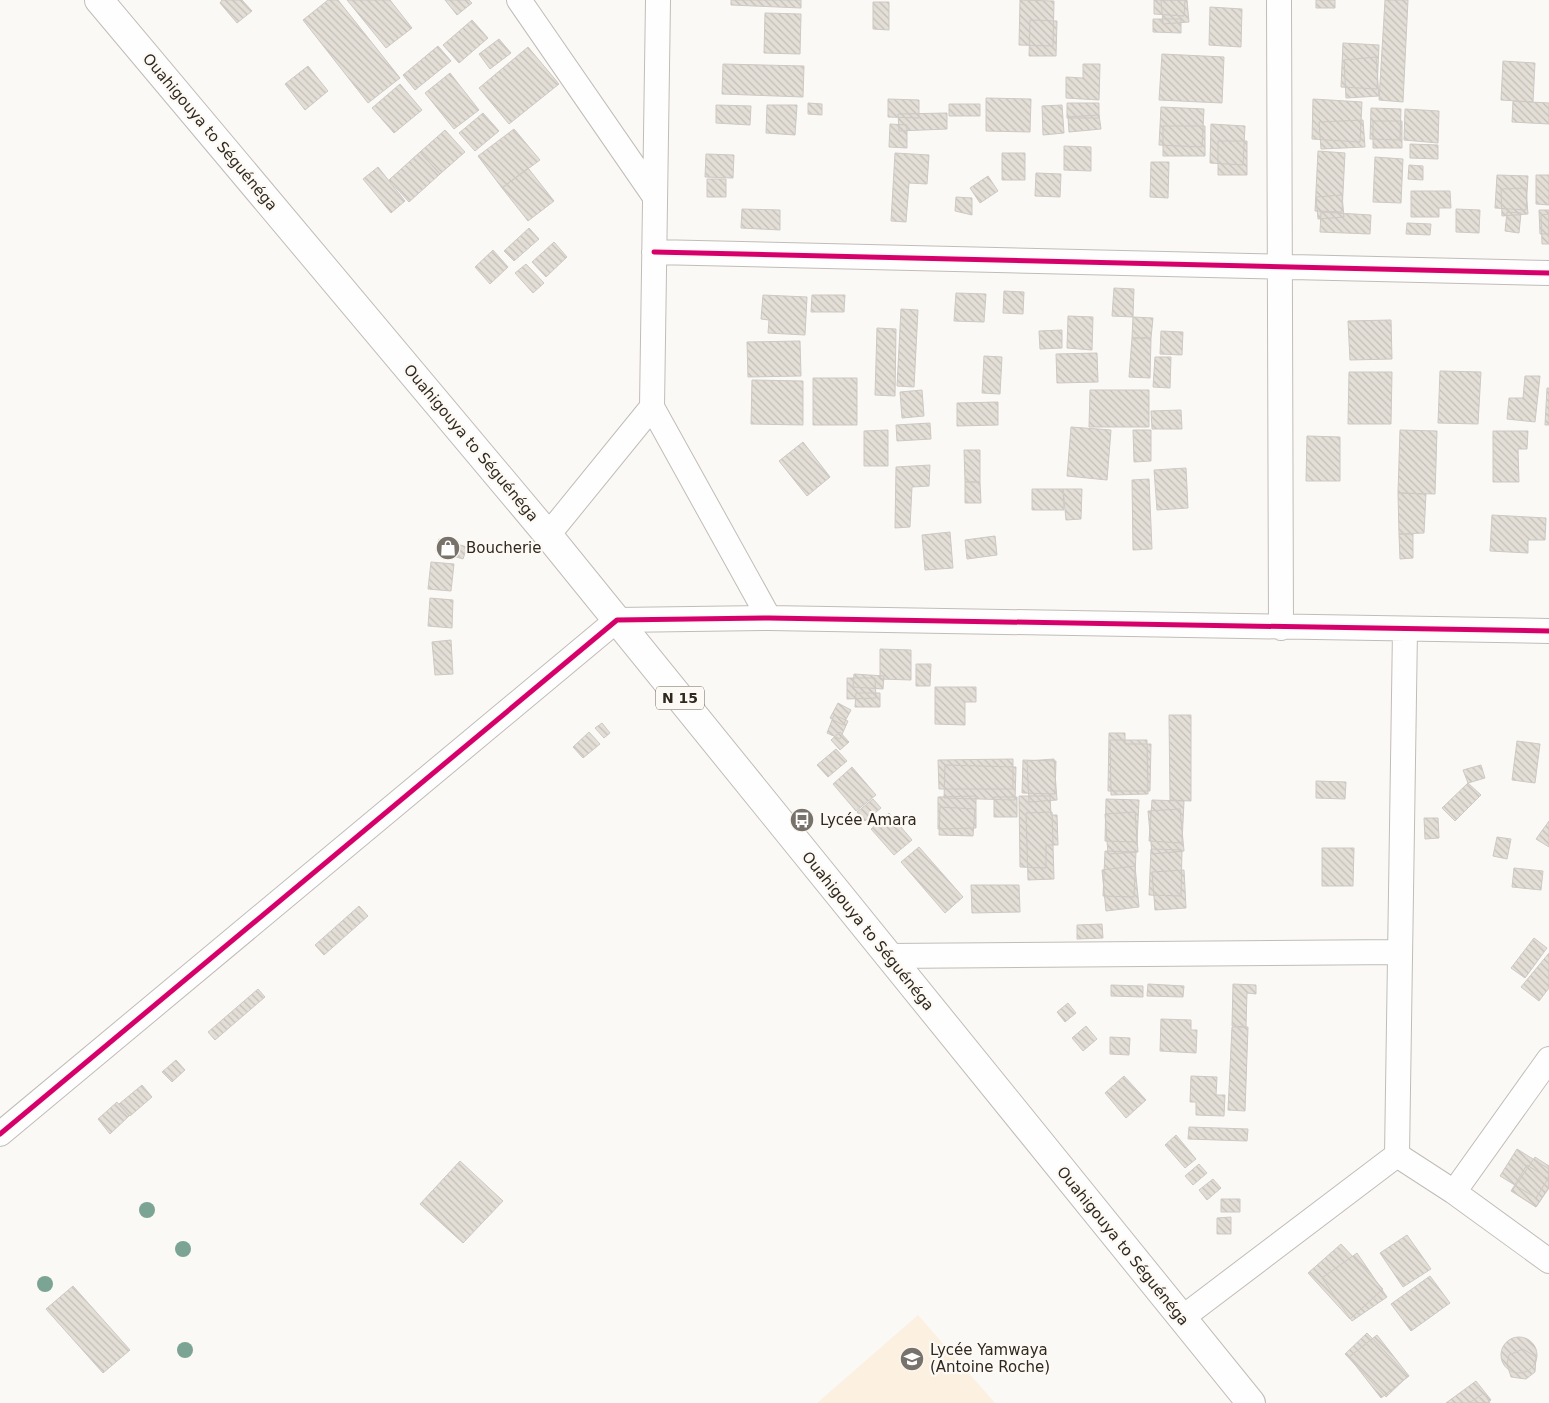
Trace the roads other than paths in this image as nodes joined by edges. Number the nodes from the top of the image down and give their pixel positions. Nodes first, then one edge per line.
1 (99, 0) edge
2 (519, 0) edge
3 (658, 0) edge
4 (1279, 0) edge
5 (655, 198) junction
6 (654, 252) junction
7 (1280, 267) junction
8 (1549, 273) edge
9 (652, 407) junction
10 (548, 535) junction
11 (769, 618) junction
12 (617, 620) junction
13 (1281, 628) junction
14 (1405, 630) junction
15 (1549, 631) edge
16 (1398, 952) junction
17 (887, 956) junction
18 (1549, 1058) edge
19 (0, 1134) edge
20 (1397, 1155) junction
21 (1454, 1192) junction
22 (1549, 1261) edge
23 (1182, 1318) junction
24 (1252, 1403) edge

1 - 10 main road, Ouahigouya to Séguénéga / N 15
2 - 5 street
3 - 5 street
4 - 7 street
5 - 6 street
6 - 7 street
6 - 9 street
7 - 8 street
7 - 13 street
9 - 10 street
9 - 11 street
10 - 12 main road, Ouahigouya to Séguénéga / N 15
11 - 12 street
11 - 13 street
12 - 17 main road, Ouahigouya to Séguénéga / N 15
12 - 19 street
13 - 14 street
14 - 15 street
14 - 16 street
16 - 17 street
16 - 20 street
17 - 23 main road, Ouahigouya to Séguénéga / N 15
18 - 21 street
20 - 21 street
20 - 23 street
21 - 22 street
23 - 24 main road, Ouahigouya to Séguénéga / N 15

